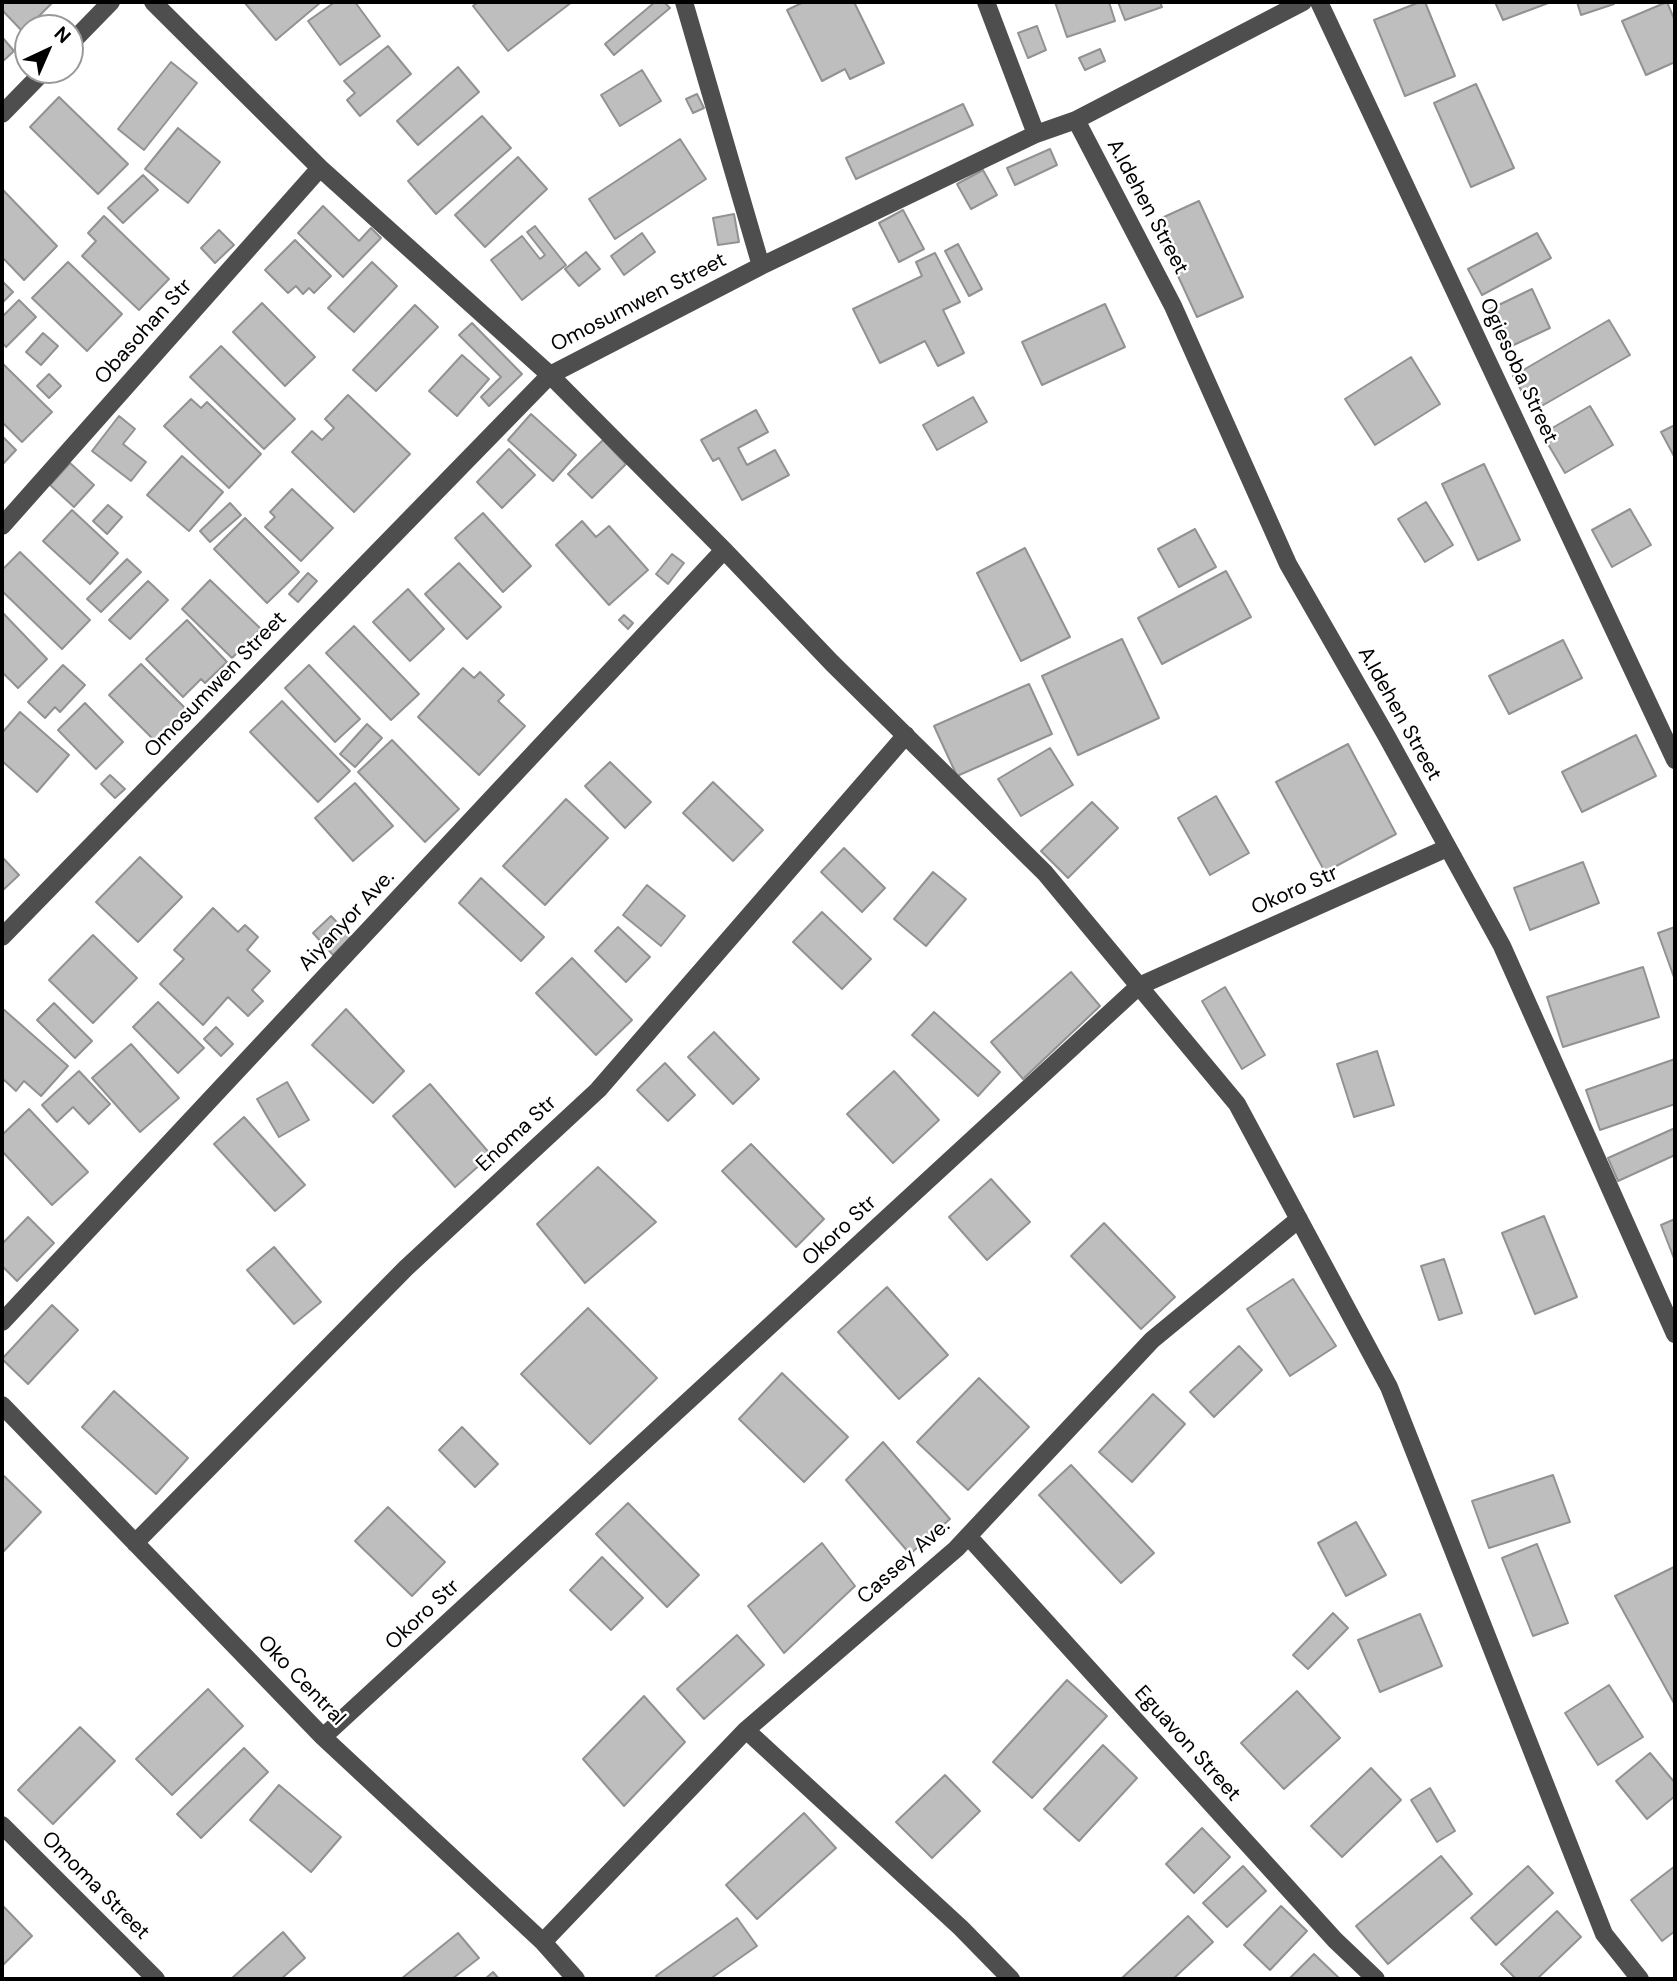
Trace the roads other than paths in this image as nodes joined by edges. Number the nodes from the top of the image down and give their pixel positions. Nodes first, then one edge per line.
1 (111, 2) edge
2 (153, 2) edge
3 (684, 2) edge
4 (986, 2) edge
5 (1303, 2) edge
6 (1319, 2) edge
7 (84, 30) edge
8 (31, 84) edge
9 (2, 114) edge
10 (1076, 120) junction
11 (1036, 134) junction
12 (320, 168) junction
13 (761, 266) junction
14 (550, 374) junction
15 (2, 526) edge
16 (724, 550) junction
17 (905, 735) junction
18 (1675, 760) edge
19 (1447, 848) junction
20 (2, 937) edge
21 (1139, 986) junction
22 (1299, 1219) junction
23 (2, 1322) edge
24 (1675, 1334) edge
25 (2, 1405) edge
26 (968, 1536) junction
27 (135, 1543) junction
28 (746, 1730) junction
29 (323, 1737) junction
30 (2, 1825) edge
31 (543, 1942) junction
32 (156, 1979) edge
33 (576, 1979) edge
34 (1011, 1979) edge
35 (1376, 1979) edge
36 (1640, 1979) edge

1 - 7 street
2 - 12 street
3 - 13 street
4 - 11 street
5 - 10 street, Omosumwen Street
6 - 18 street, Ogiesoba Street
8 - 9 street
10 - 11 street, Omosumwen Street
10 - 19 street, A.Idehen Street
11 - 13 street, Omosumwen Street
12 - 14 street
12 - 15 street, Obasohan Str
13 - 14 street, Omosumwen Street
14 - 16 street
14 - 20 street, Omosumwen Street
16 - 17 street
16 - 23 street, Aiyanyor Ave.
17 - 21 street
17 - 27 street, Enoma Str
19 - 21 street, Okoro Str
19 - 24 street, A.Idehen Street
21 - 22 street
21 - 29 street, Okoro Str
22 - 26 street, Cassey Ave.
22 - 36 street
25 - 27 street, Oko Central
26 - 28 street, Cassey Ave.
26 - 35 street, Eguavon Street
27 - 29 street, Oko Central
28 - 31 street, Cassey Ave.
28 - 34 street
29 - 31 street, Oko Central
30 - 32 street, Omoma Street
31 - 33 street, Oko Central

